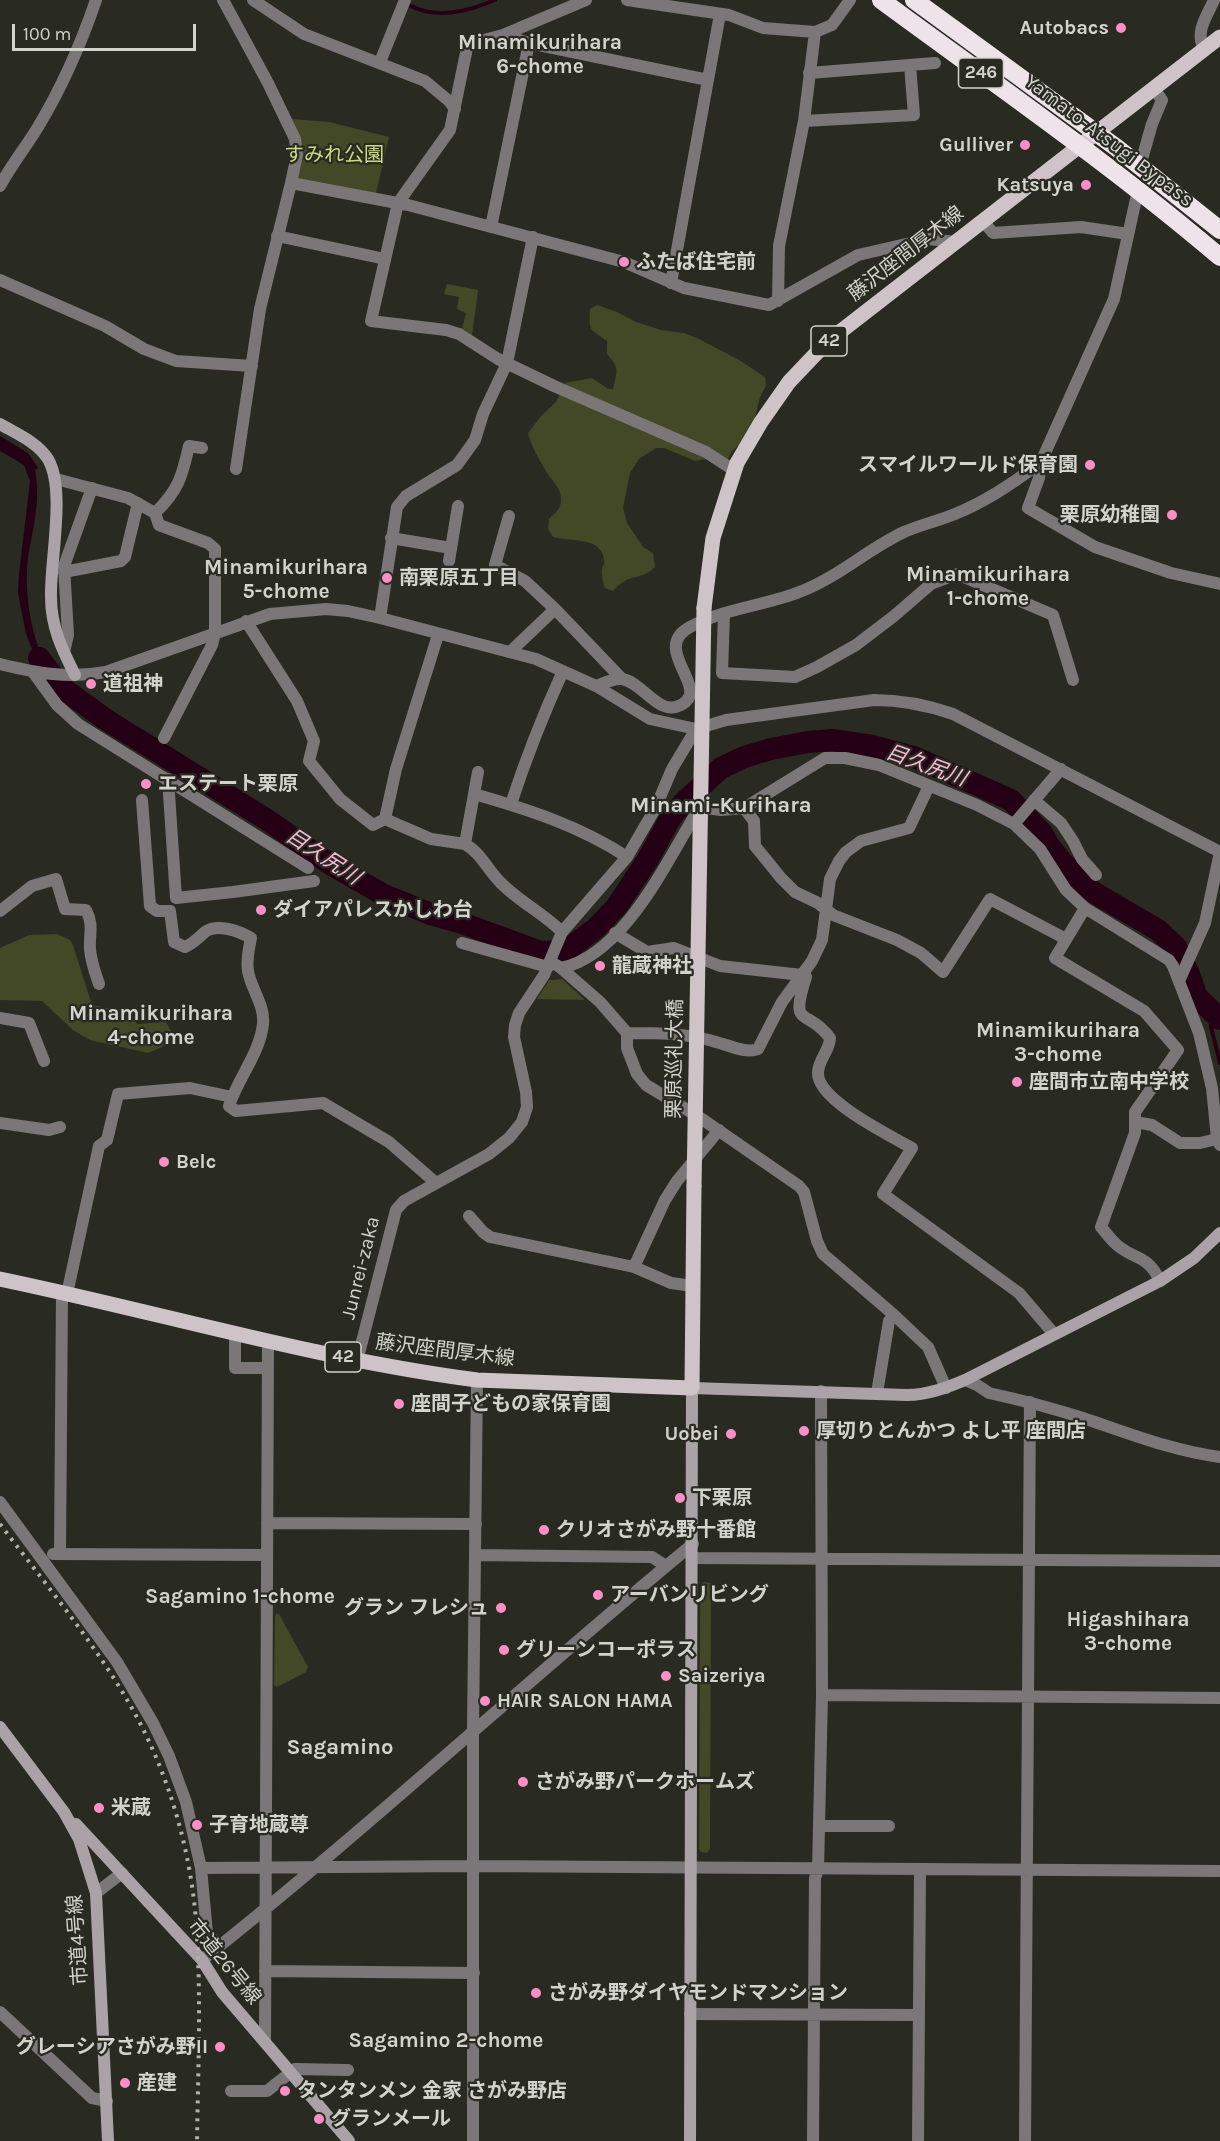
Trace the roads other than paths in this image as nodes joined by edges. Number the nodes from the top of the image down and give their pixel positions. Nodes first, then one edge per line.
1 (96, 0) edge
2 (223, 0) edge
3 (253, 0) edge
4 (586, 0) edge
5 (627, 0) edge
6 (850, 0) edge
7 (881, 0) edge
8 (914, 0) edge
9 (1214, 0) edge
10 (404, 2) edge
11 (720, 14) junction
12 (815, 32) junction
13 (503, 34) junction
14 (1220, 37) edge
15 (529, 43) junction
16 (1204, 50) junction
17 (380, 62) junction
18 (935, 63) dead end
19 (910, 65) junction
20 (809, 73) junction
21 (708, 80) junction
22 (1154, 89) junction
23 (455, 109) junction
24 (804, 121) junction
25 (1098, 134) junction
26 (1081, 147) junction
27 (1140, 166) junction
28 (291, 183) junction
29 (0, 186) edge
30 (1138, 190) junction
31 (398, 202) junction
32 (983, 221) junction
33 (491, 226) junction
34 (1220, 230) edge
35 (1128, 234) junction
36 (277, 236) junction
37 (532, 237) junction
38 (957, 242) junction
39 (1220, 257) edge
40 (385, 259) junction
41 (0, 280) edge
42 (671, 282) junction
43 (778, 301) junction
44 (507, 363) junction
45 (252, 366) junction
46 (0, 424) edge
47 (202, 448) dead end
48 (1041, 462) junction
49 (236, 469) dead end
50 (735, 471) junction
51 (56, 479) junction
52 (92, 488) junction
53 (138, 503) junction
54 (458, 506) dead end
55 (155, 513) junction
56 (509, 516) dead end
57 (392, 538) junction
58 (64, 572) junction
59 (1220, 584) edge
60 (704, 608) joint
61 (555, 609) junction
62 (724, 614) junction
63 (380, 618) junction
64 (246, 621) junction
65 (215, 633) junction
66 (438, 635) junction
67 (64, 652) junction
68 (510, 652) junction
69 (0, 664) edge
70 (563, 671) junction
71 (35, 673) junction
72 (73, 675) junction
73 (622, 679) junction
74 (1073, 680) dead end
75 (596, 686) junction
76 (639, 687) junction
77 (622, 702) junction
78 (696, 729) junction
79 (164, 738) dead end
80 (1061, 769) junction
81 (478, 772) dead end
82 (168, 779) junction
83 (929, 786) junction
84 (474, 794) junction
85 (142, 800) dead end
86 (1033, 801) junction
87 (511, 804) junction
88 (744, 808) junction
89 (385, 819) junction
90 (1015, 822) junction
91 (465, 843) junction
92 (627, 857) junction
93 (308, 868) dead end
94 (1096, 875) dead end
95 (314, 881) dead end
96 (1085, 908) junction
97 (826, 909) junction
98 (0, 911) edge
99 (615, 933) junction
100 (560, 936) junction
101 (1066, 939) junction
102 (462, 943) dead end
103 (551, 966) junction
104 (802, 975) junction
105 (1180, 978) junction
106 (99, 984) dead end
107 (0, 1018) edge
108 (627, 1033) junction
109 (44, 1061) dead end
110 (232, 1097) junction
111 (1135, 1122) junction
112 (0, 1123) edge
113 (60, 1127) dead end
114 (719, 1130) junction
115 (1218, 1142) edge
116 (436, 1183) junction
117 (469, 1216) dead end
118 (1219, 1235) edge
119 (634, 1267) junction
120 (0, 1280) edge
121 (1160, 1281) junction
122 (693, 1286) junction
123 (65, 1293) junction
124 (894, 1315) junction
125 (235, 1333) junction
126 (1054, 1334) junction
127 (268, 1341) junction
128 (357, 1361) junction
129 (268, 1368) junction
130 (477, 1380) junction
131 (965, 1380) junction
132 (692, 1388) junction
133 (946, 1388) junction
134 (821, 1392) junction
135 (877, 1393) junction
136 (1030, 1402) junction
137 (1220, 1457) edge
138 (0, 1502) edge
139 (267, 1523) junction
140 (476, 1524) junction
141 (693, 1544) junction
142 (60, 1554) junction
143 (40, 1555) junction
144 (267, 1555) junction
145 (475, 1555) junction
146 (692, 1558) junction
147 (821, 1559) junction
148 (1028, 1560) junction
149 (1220, 1561) edge
150 (666, 1566) junction
151 (822, 1695) junction
152 (1029, 1696) junction
153 (1220, 1698) edge
154 (0, 1727) edge
155 (473, 1730) junction
156 (64, 1812) junction
157 (819, 1826) junction
158 (889, 1826) dead end
159 (474, 1866) junction
160 (317, 1867) junction
161 (201, 1868) junction
162 (266, 1868) junction
163 (690, 1868) junction
164 (818, 1870) junction
165 (920, 1870) junction
166 (1028, 1870) junction
167 (1220, 1871) edge
168 (122, 1873) junction
169 (96, 1893) junction
170 (266, 1908) junction
171 (219, 1946) junction
172 (202, 1960) junction
173 (266, 1971) junction
174 (474, 1973) junction
175 (0, 2012) edge
176 (690, 2014) junction
177 (814, 2015) junction
178 (919, 2015) junction
179 (265, 2042) junction
180 (348, 2070) dead end
181 (290, 2072) junction
182 (231, 2091) dead end
183 (107, 2101) junction
184 (108, 2141) edge
185 (349, 2141) edge
186 (473, 2141) edge
187 (690, 2141) edge
188 (813, 2141) edge
189 (918, 2141) edge
190 (1025, 2141) edge

1 - 29 street
2 - 28 street
3 - 17 street
4 - 13 street
5 - 11 street
6 - 12 street
7 - 26 highway, Yamato-Atsugi Bypass / 246
8 - 25 highway, Yamato-Atsugi Bypass / 246
9 - 16 street
10 - 17 street
11 - 12 street
11 - 21 street
12 - 20 street
13 - 15 street
13 - 23 street
14 - 16 main road, 藤沢座間厚木線 / 42
15 - 21 street
15 - 33 street
16 - 22 main road, 藤沢座間厚木線 / 42
17 - 23 street
18 - 19 street
19 - 20 street
19 - 24 street
20 - 24 street
21 - 42 street
22 - 25 main road, 藤沢座間厚木線 / 42
22 - 27 street
23 - 31 street
24 - 43 street
25 - 26 main road, 藤沢座間厚木線 / 42
25 - 27 highway, Yamato-Atsugi Bypass / 246
26 - 30 highway, Yamato-Atsugi Bypass / 246
26 - 32 main road, 藤沢座間厚木線 / 42
27 - 34 highway, Yamato-Atsugi Bypass / 246
28 - 31 street
28 - 36 street
30 - 35 street
30 - 39 highway, Yamato-Atsugi Bypass / 246
31 - 33 street
31 - 40 street
32 - 35 street
32 - 38 main road, 藤沢座間厚木線 / 42
33 - 37 street
35 - 48 street
36 - 40 street
36 - 45 street
37 - 42 street
37 - 44 street
38 - 43 street
38 - 50 main road, 藤沢座間厚木線 / 42
40 - 44 street
41 - 45 street
42 - 43 street
44 - 50 street
44 - 57 street
45 - 49 street
46 - 51 street
47 - 55 street
48 - 59 street
48 - 62 street
50 - 60 main road, 藤沢座間厚木線 / 42
51 - 52 street
51 - 67 street
52 - 53 street
52 - 58 street
53 - 55 street
53 - 58 street
54 - 57 street
55 - 65 street
56 - 61 street
57 - 63 street
58 - 67 street
60 - 122 main road, 栗原巡礼大橋 / 42, bridge
61 - 68 street
61 - 73 street
62 - 74 street
62 - 76 street
63 - 64 street
63 - 66 street
64 - 65 street
64 - 89 street
65 - 72 street
65 - 79 street
66 - 68 street
66 - 89 street
67 - 72 street
68 - 70 street
69 - 71 street
70 - 75 street
70 - 87 street
71 - 72 street
71 - 82 street
73 - 75 street
73 - 76 street
75 - 77 street
76 - 77 street
77 - 78 street
78 - 80 street
78 - 92 street
80 - 86 street
80 - 105 street
81 - 84 street
82 - 93 street
82 - 95 street
83 - 88 street
83 - 90 street
83 - 97 street
84 - 87 street
84 - 91 street
85 - 110 street
86 - 90 street
86 - 94 street
87 - 92 street
88 - 97 street
88 - 99 street
89 - 91 street
90 - 96 street
91 - 100 street
92 - 100 street
96 - 101 street
96 - 105 street
97 - 101 street
97 - 104 street
98 - 106 street
99 - 103 street
99 - 104 street
100 - 103 street, Junrei-zaka
101 - 111 street
102 - 103 street
103 - 108 street
103 - 116 street, Junrei-zaka
104 - 108 street
104 - 126 street
105 - 115 street
107 - 109 street
108 - 114 street
110 - 116 street
110 - 123 street
111 - 115 street
111 - 121 street
112 - 113 street
114 - 119 street
114 - 124 street
116 - 128 street, Junrei-zaka
117 - 119 street
118 - 121 street
119 - 122 street
120 - 123 main road, 藤沢座間厚木線 / 42
121 - 126 street
122 - 132 main road, 42
123 - 125 main road, 藤沢座間厚木線 / 42
123 - 142 street
124 - 133 street
124 - 135 street
125 - 127 main road, 藤沢座間厚木線 / 42
125 - 129 street
126 - 131 street
127 - 128 main road, 藤沢座間厚木線 / 42
127 - 129 street
128 - 130 main road, 藤沢座間厚木線 / 42
129 - 139 street
130 - 132 main road, 藤沢座間厚木線 / 42
130 - 140 street
131 - 133 street
131 - 136 street
132 - 134 street
132 - 141 street
133 - 135 street
134 - 135 street
134 - 147 street
136 - 137 street
136 - 148 street
138 - 143 street
139 - 140 street
139 - 144 street
140 - 145 street
141 - 146 street
141 - 150 street
142 - 143 street
142 - 144 street
143 - 161 street
144 - 162 street
145 - 150 street
145 - 155 street
146 - 147 street
146 - 163 street
147 - 148 street
147 - 151 street
148 - 149 street
148 - 152 street
150 - 155 street
151 - 152 street
151 - 157 street
152 - 153 street
152 - 166 street
154 - 156 street, 市道4号線
155 - 159 street
155 - 160 street
156 - 168 street, 市道26号線
156 - 169 street, 市道4号線
157 - 158 street
157 - 164 street
159 - 160 street
159 - 163 street
159 - 174 street
160 - 162 street
160 - 170 street
161 - 162 street
161 - 171 street
162 - 170 street
163 - 164 street
163 - 176 street
164 - 165 street
164 - 177 street
165 - 166 street
165 - 178 street
166 - 167 street
166 - 190 street
168 - 169 street
168 - 172 street, 市道26号線
169 - 183 street, 市道4号線
170 - 171 street
170 - 173 street
171 - 172 street
172 - 179 street, 市道26号線
173 - 174 street
173 - 179 street
174 - 186 street
175 - 183 street
176 - 177 street
176 - 187 street
177 - 178 street
177 - 188 street
178 - 189 street
179 - 181 street, 市道26号線
180 - 181 street
181 - 182 street
181 - 185 street, 市道26号線
183 - 184 street, 市道4号線

